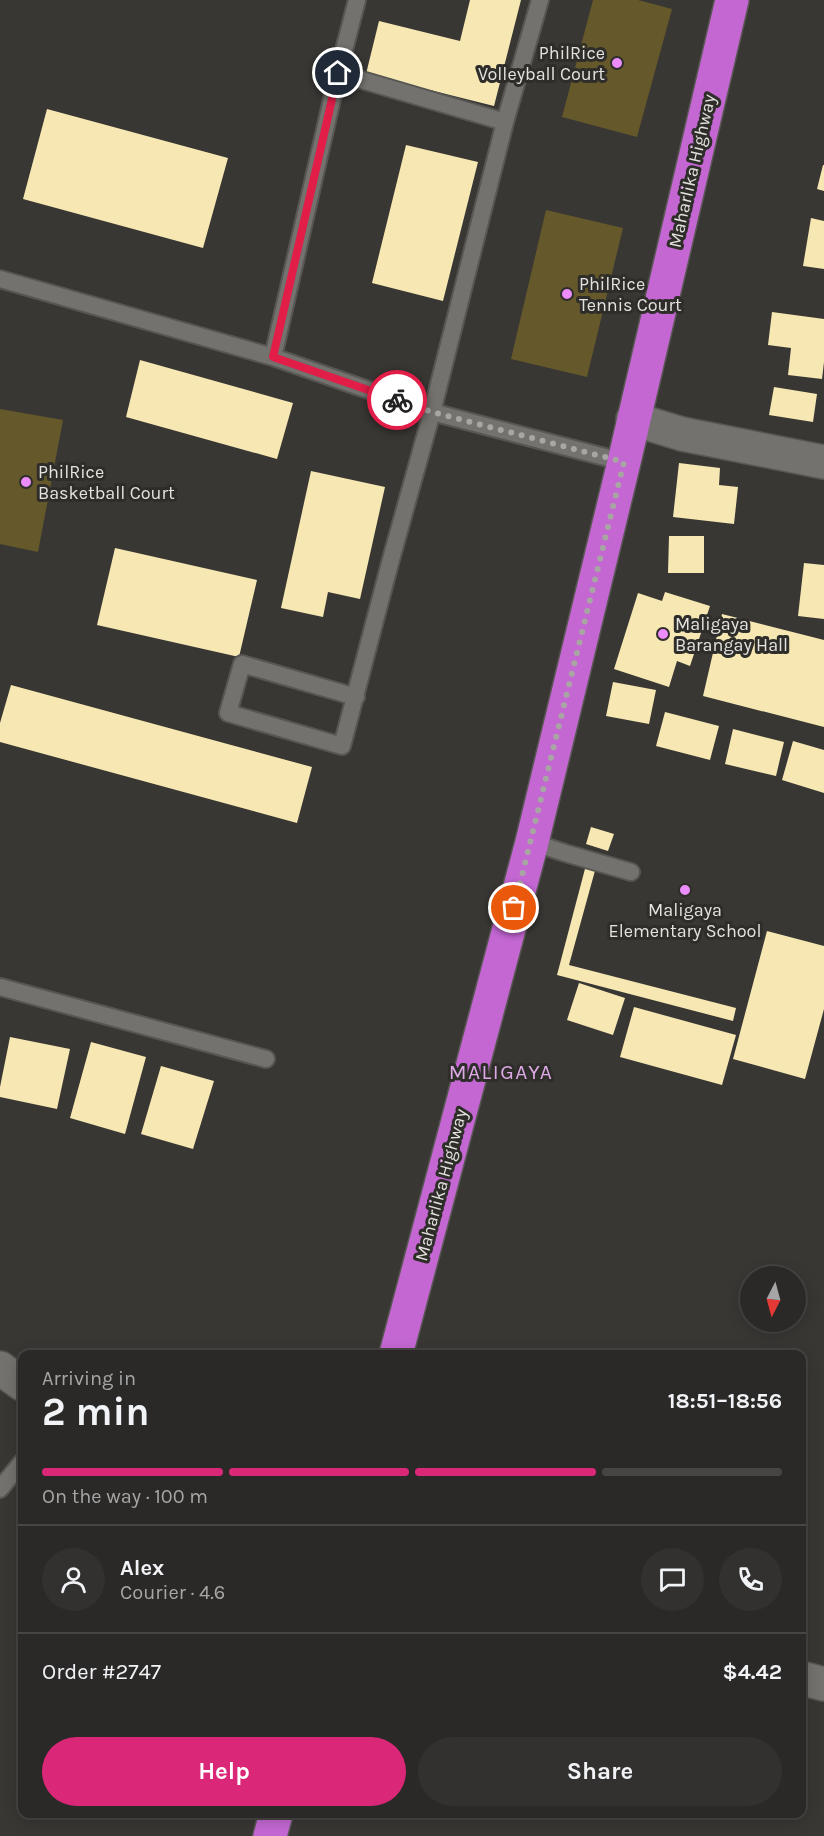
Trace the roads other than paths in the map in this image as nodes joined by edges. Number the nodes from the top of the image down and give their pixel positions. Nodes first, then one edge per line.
1 (357, 0) edge
2 (540, 0) edge
3 (732, 0) edge
4 (338, 73) junction
5 (505, 122) junction
6 (0, 279) edge
7 (273, 357) junction
8 (432, 412) junction
9 (633, 419) junction
10 (624, 462) junction
11 (824, 462) edge
12 (356, 697) junction
13 (532, 842) junction
14 (631, 872) dead end
15 (0, 987) edge
16 (266, 1059) dead end
17 (397, 1350) edge
18 (0, 1368) edge
19 (18, 1381) edge
20 (18, 1467) edge
21 (0, 1490) edge
22 (806, 1679) edge
23 (824, 1684) edge
24 (275, 1818) edge
25 (270, 1836) edge

1 - 4 lane
2 - 5 lane
3 - 9 highway, Maharlika Highway
4 - 5 lane
4 - 7 lane
5 - 8 lane
6 - 7 lane
7 - 8 lane
8 - 10 lane
8 - 12 lane
9 - 10 highway, Maharlika Highway
9 - 11 street
10 - 13 highway, Maharlika Highway
12 - 12 lane
13 - 14 lane
13 - 17 highway, Maharlika Highway
15 - 16 lane
18 - 19 street
20 - 21 lane
22 - 23 street
24 - 25 highway

